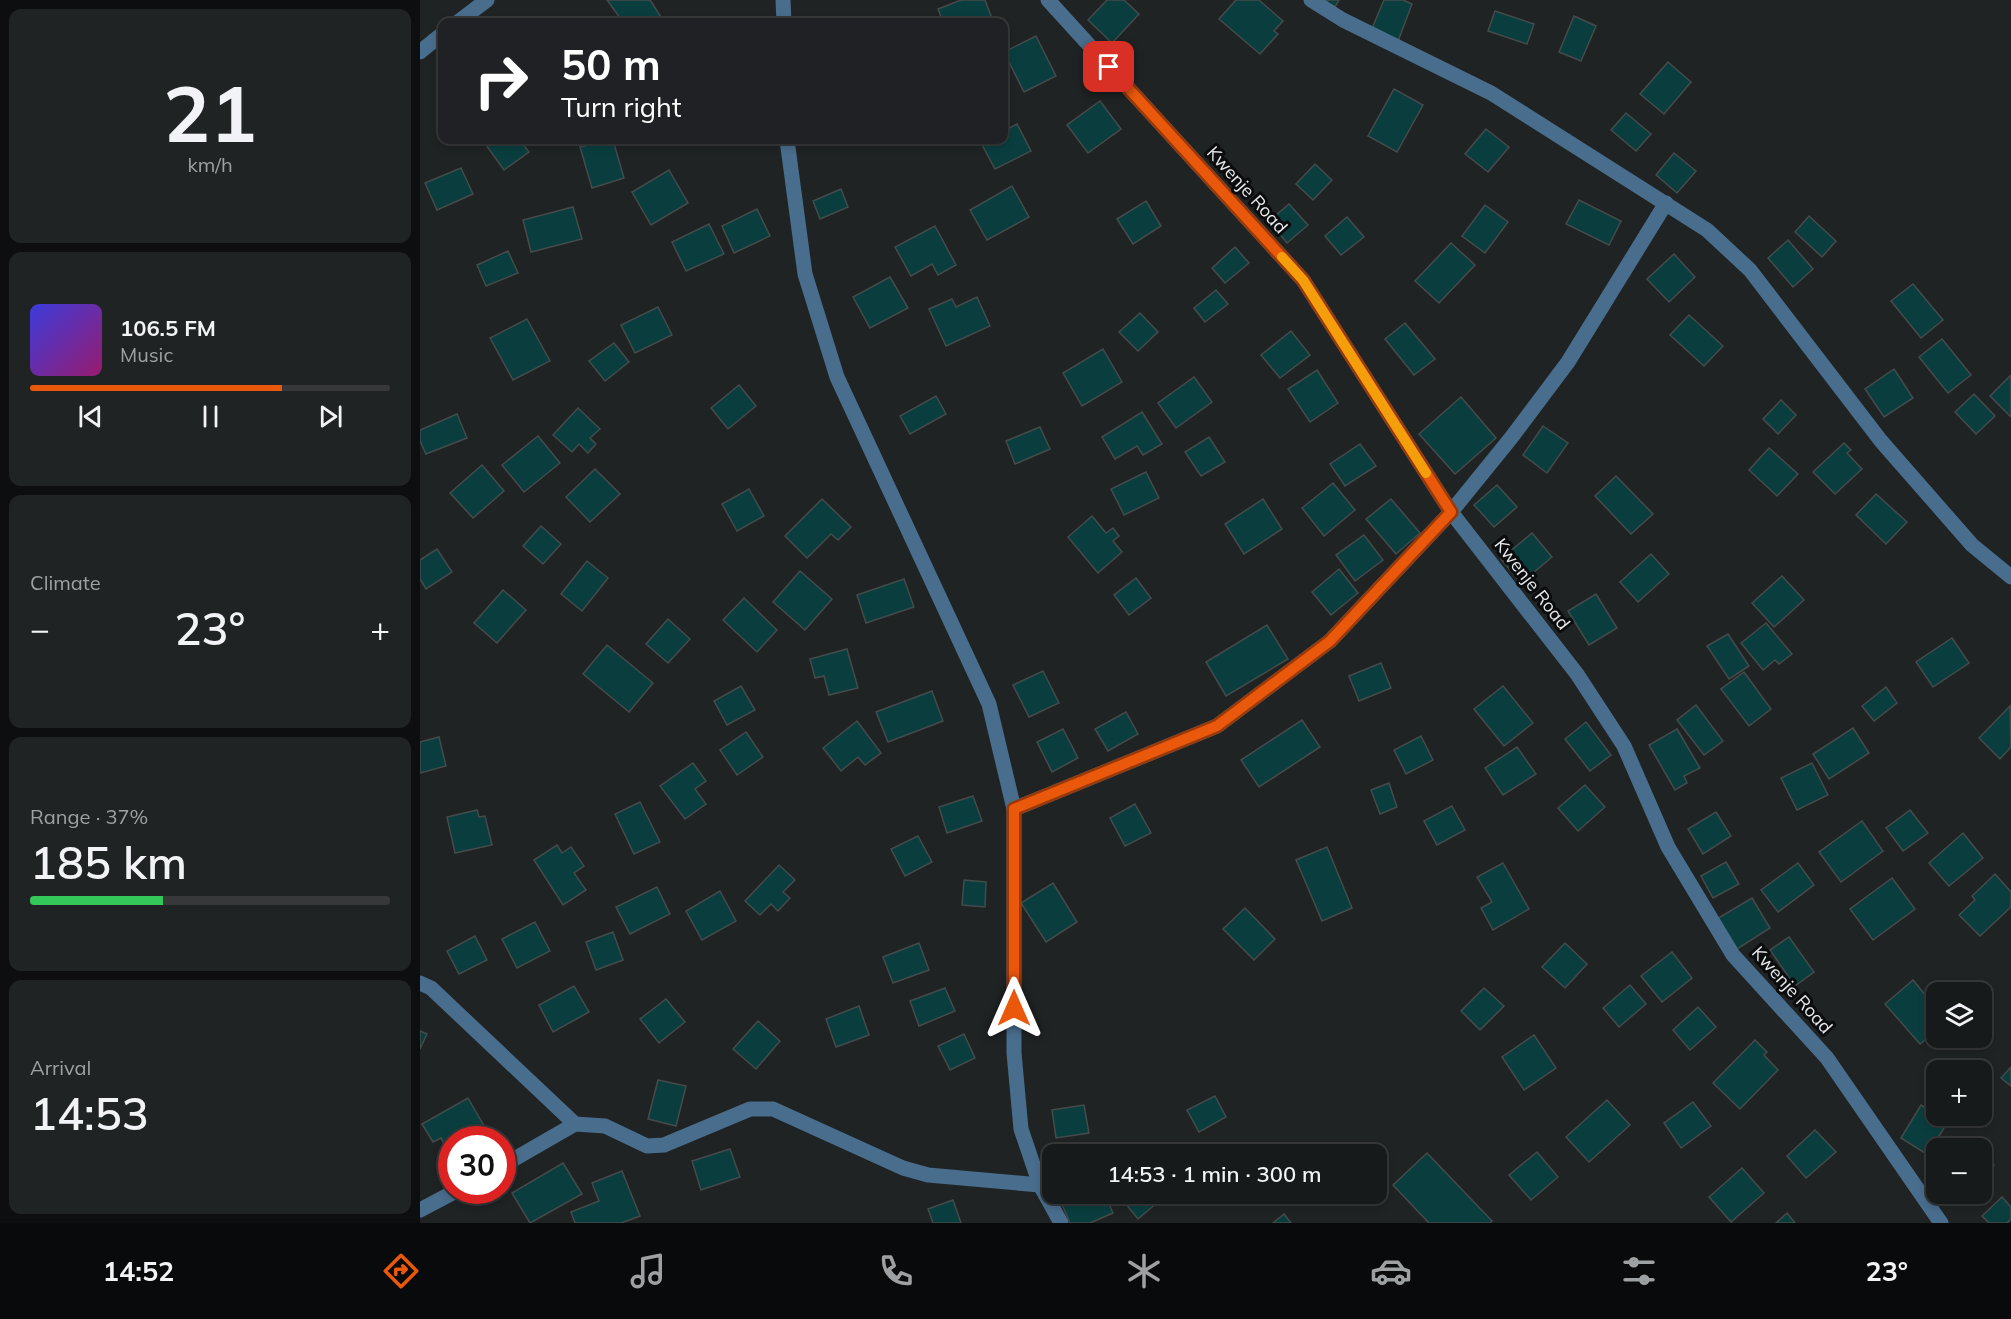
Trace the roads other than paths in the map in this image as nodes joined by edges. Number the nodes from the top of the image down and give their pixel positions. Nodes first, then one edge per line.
1 (487, 0) edge
2 (783, 0) edge
3 (1048, 0) edge
4 (1311, 0) edge
5 (463, 18) edge
6 (784, 18) edge
7 (438, 37) edge
8 (420, 52) edge
9 (788, 144) edge
10 (1666, 203) junction
11 (1451, 512) junction
12 (2011, 577) edge
13 (1014, 809) junction
14 (420, 983) edge
15 (575, 1124) junction
16 (516, 1158) edge
17 (1041, 1185) junction
18 (438, 1200) edge
19 (420, 1210) edge
20 (1061, 1223) edge
21 (1941, 1223) edge

1 - 5 street
2 - 6 street
3 - 11 street, Kwenje Road
4 - 10 street
7 - 8 street
9 - 13 street
10 - 11 street
10 - 12 street
11 - 13 street
11 - 21 street, Kwenje Road
13 - 17 street
14 - 15 street
15 - 16 street
15 - 17 street
17 - 20 street
18 - 19 street

